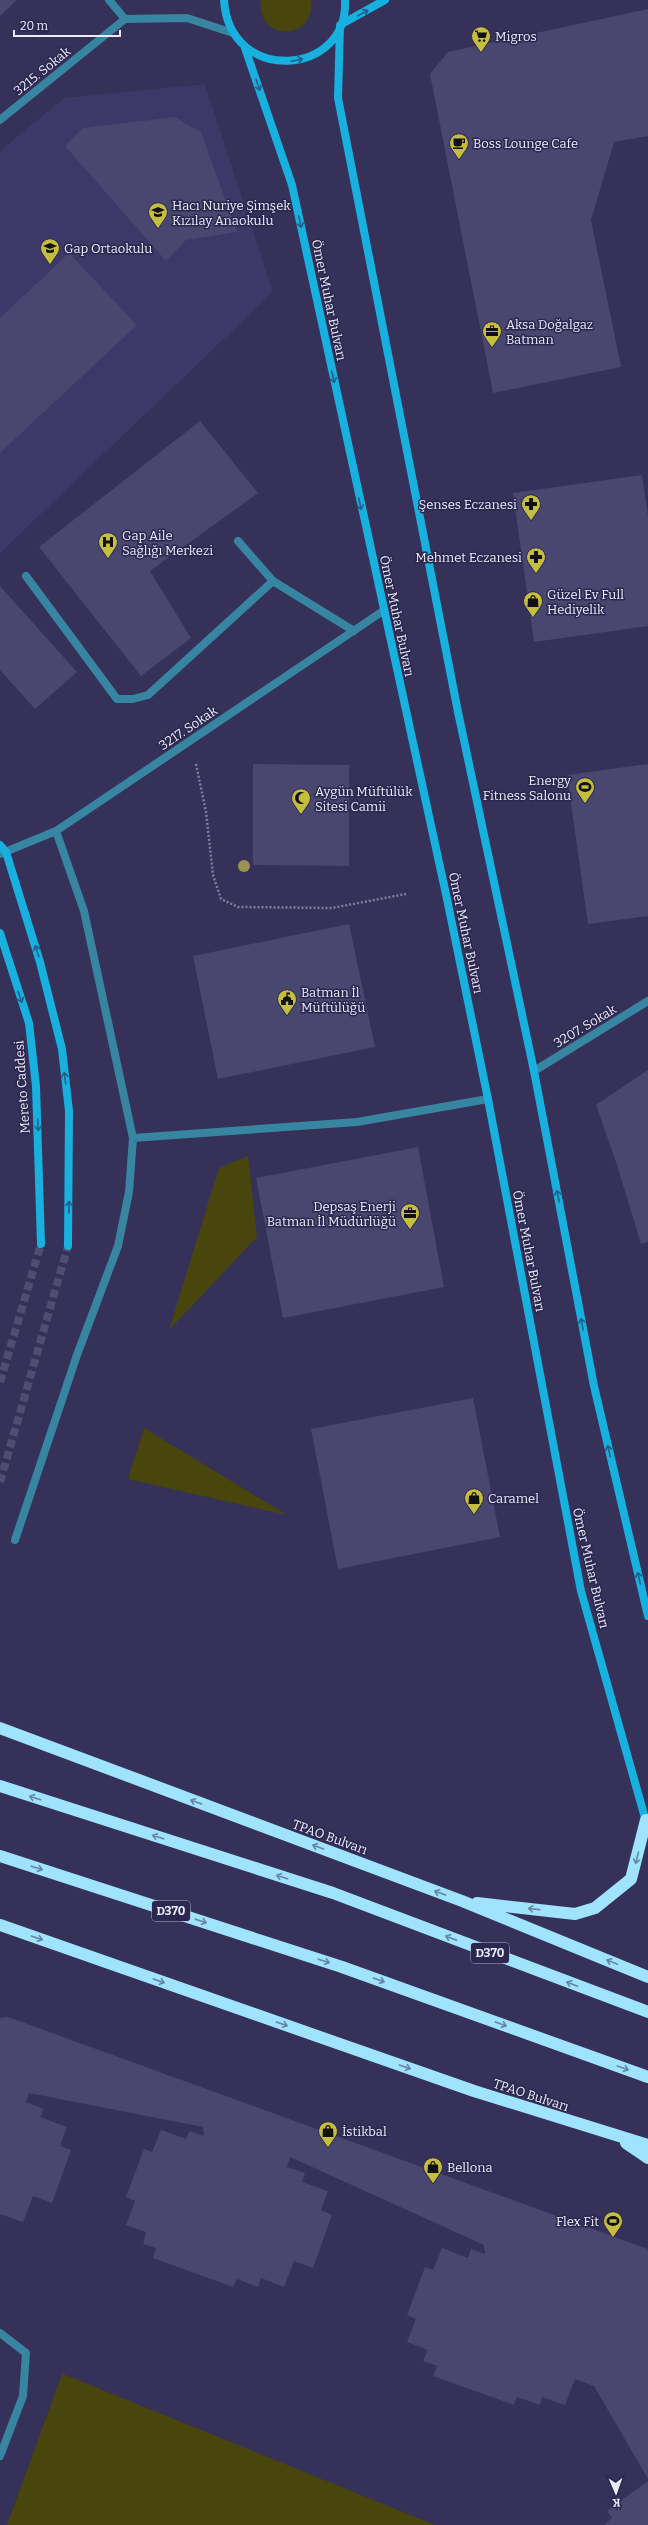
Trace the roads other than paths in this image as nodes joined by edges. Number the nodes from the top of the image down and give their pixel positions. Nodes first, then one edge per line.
1 (109, 0) edge
2 (224, 0) edge
3 (345, 0) edge
4 (385, 0) edge
5 (125, 19) junction
6 (340, 25) junction
7 (233, 33) junction
8 (245, 48) junction
9 (0, 120) edge
10 (238, 541) dead end
11 (26, 576) dead end
12 (273, 581) junction
13 (383, 611) junction
14 (354, 631) junction
15 (56, 831) junction
16 (0, 845) edge
17 (3, 853) edge
18 (0, 932) edge
19 (648, 1001) edge
20 (534, 1071) junction
21 (488, 1100) junction
22 (133, 1138) junction
23 (41, 1244) tunnel mouth
24 (68, 1246) tunnel mouth
25 (15, 1540) dead end
26 (648, 1616) edge
27 (0, 1728) edge
28 (0, 1786) edge
29 (647, 1823) edge
30 (0, 1856) edge
31 (462, 1901) junction
32 (0, 1925) edge
33 (648, 1977) edge
34 (648, 2012) edge
35 (648, 2077) edge
36 (616, 2137) junction
37 (648, 2145) edge
38 (648, 2158) edge
39 (0, 2333) edge
40 (0, 2456) edge

1 - 5 street
2 - 7 main road
3 - 6 main road
6 -> 4 main road
5 - 7 street
5 - 9 street, 3215. Sokak
8 -> 6 main road
6 - 20 main road
7 - 8 main road
8 -> 13 main road, Ömer Muhar Bulvarı
10 - 12 street
11 - 12 street
12 - 14 street
13 - 14 street, 3217. Sokak
13 - 21 main road, Ömer Muhar Bulvarı
14 - 15 street, 3217. Sokak
15 - 17 street, 3217. Sokak
15 - 22 street
16 - 17 main road
24 -> 17 main road
18 -> 23 main road, Mereto Caddesi
19 - 20 street, 3207. Sokak
26 -> 20 main road
21 - 22 street
21 - 29 main road, Ömer Muhar Bulvarı
22 - 25 street
31 -> 27 highway, TPAO Bulvarı
34 -> 28 highway, D370
29 -> 31 highway
30 -> 35 highway, D370
33 -> 31 highway, TPAO Bulvarı
32 -> 36 highway, TPAO Bulvarı
36 - 37 highway, TPAO Bulvarı
36 - 38 highway
39 - 40 street

